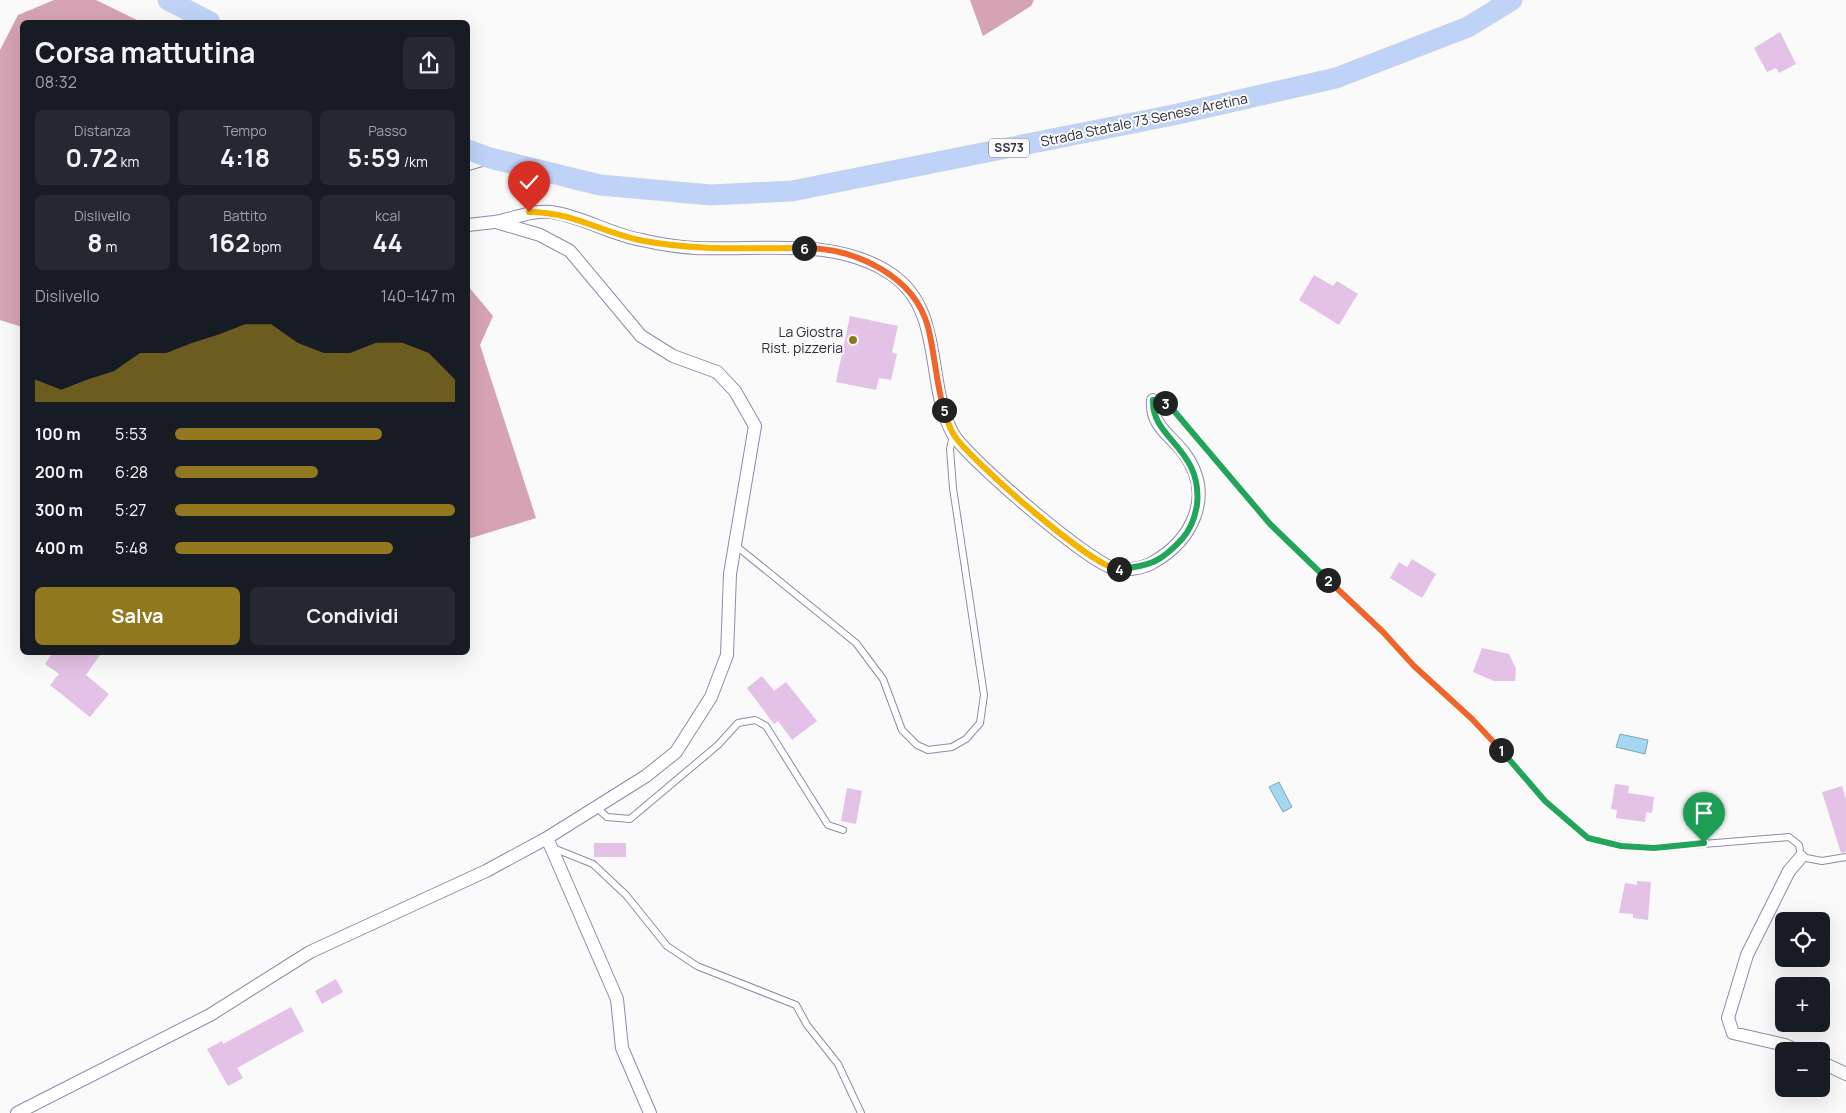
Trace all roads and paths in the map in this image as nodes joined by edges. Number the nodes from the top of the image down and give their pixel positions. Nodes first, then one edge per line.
1 (168, 0) edge
2 (1512, 0) edge
3 (206, 20) edge
4 (470, 151) edge
5 (490, 158) junction
6 (470, 163) edge
7 (496, 222) junction
8 (470, 224) edge
9 (1153, 400) joint
10 (953, 434) junction
11 (735, 545) junction
12 (596, 807) junction
13 (843, 830) dead end
14 (549, 843) junction
15 (1801, 857) junction
16 (1846, 857) edge
17 (1775, 1043) edge
18 (1830, 1066) edge
19 (1846, 1074) edge
20 (17, 1113) edge
21 (650, 1113) edge
22 (861, 1113) edge

1 - 3 main road
2 - 5 main road, Strada Statale 73 Senese Aretina / SS73
4 - 5 main road, Strada Statale 73 Senese Aretina / SS73
5 - 6 street
7 - 8 street
7 - 10 street
7 - 11 street
9 - 10 street
9 - 15 lane
10 - 11 lane
11 - 12 street
12 - 13 lane
12 - 14 street
14 - 20 street
14 - 21 street
14 - 22 lane
15 - 16 lane
15 - 17 street
18 - 19 street

